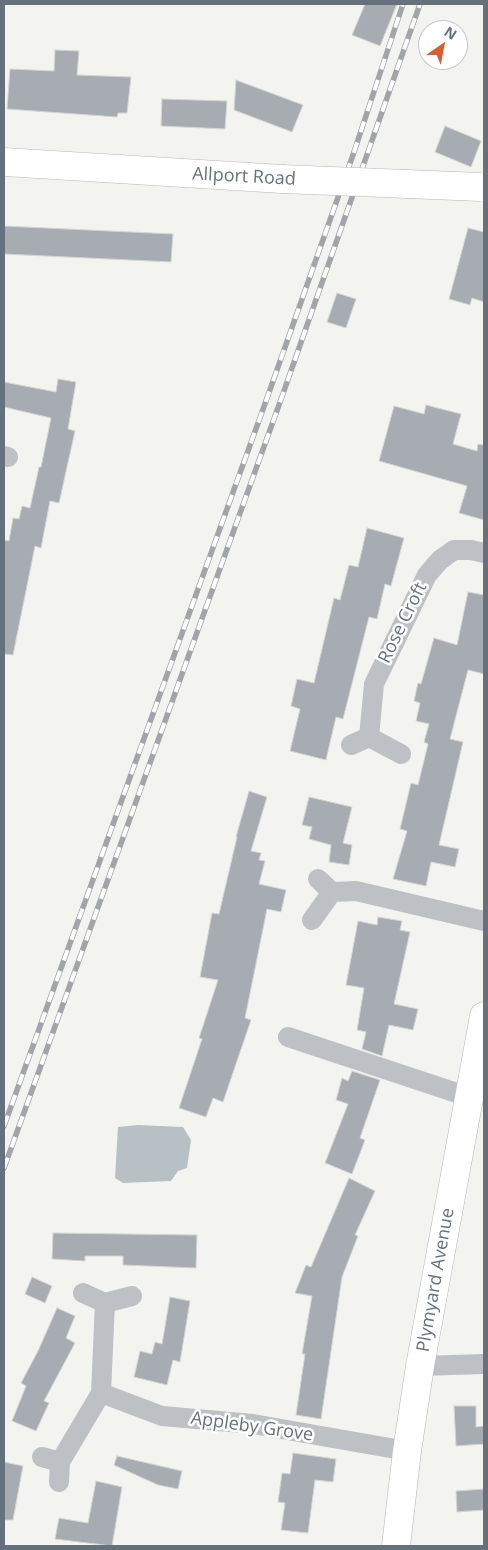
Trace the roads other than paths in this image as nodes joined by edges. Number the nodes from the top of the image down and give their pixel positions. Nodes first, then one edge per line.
1 (4, 162) edge
2 (482, 187) edge
3 (484, 553) edge
4 (401, 754) dead end
5 (312, 920) dead end
6 (484, 921) edge
7 (484, 1016) edge
8 (288, 1037) dead end
9 (469, 1097) junction
10 (83, 1293) dead end
11 (132, 1296) dead end
12 (106, 1303) junction
13 (484, 1364) edge
14 (420, 1366) junction
15 (101, 1393) junction
16 (407, 1451) junction
17 (59, 1482) dead end
18 (396, 1546) edge

1 - 2 street, Allport Road, bridge
3 - 4 street, Rose Croft
5 - 6 street
7 - 9 street, Plymyard Avenue
8 - 9 street
9 - 14 street, Plymyard Avenue
10 - 12 street
11 - 12 street
12 - 15 street
13 - 14 street
14 - 16 street, Plymyard Avenue
15 - 16 street, Appleby Grove
15 - 17 street
16 - 18 street, Plymyard Avenue

